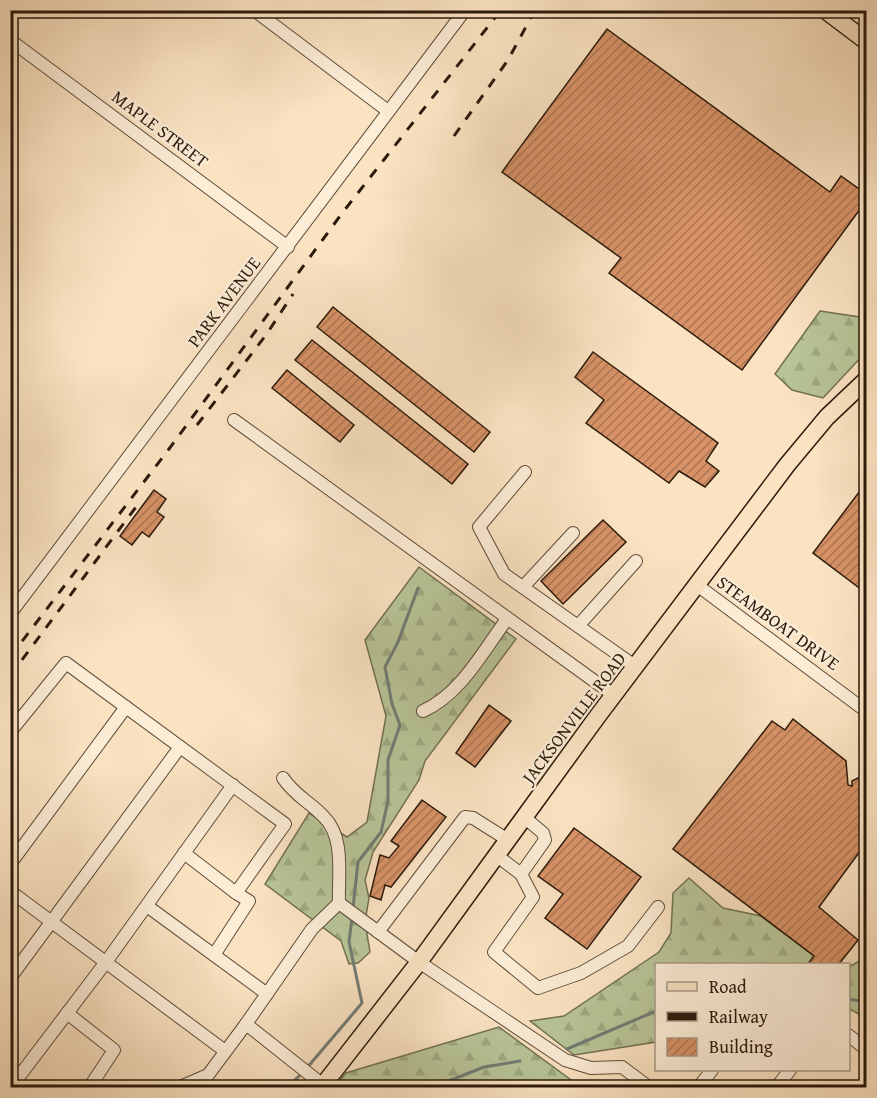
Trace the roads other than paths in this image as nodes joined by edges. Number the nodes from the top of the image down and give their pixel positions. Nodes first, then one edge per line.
1 (254, 10) edge
2 (465, 10) edge
3 (825, 10) edge
4 (10, 40) edge
5 (867, 41) edge
6 (388, 111) junction
7 (288, 247) junction
8 (867, 380) edge
9 (234, 420) dead end
10 (525, 472) dead end
11 (573, 533) dead end
12 (636, 561) dead end
13 (697, 585) junction
14 (523, 587) junction
15 (10, 614) edge
16 (507, 619) junction
17 (578, 626) junction
18 (636, 667) junction
19 (615, 696) junction
20 (126, 707) junction
21 (423, 711) dead end
22 (867, 711) edge
23 (10, 732) edge
24 (180, 747) junction
25 (282, 778) dead end
26 (233, 785) junction
27 (524, 817) junction
28 (508, 840) junction
29 (184, 853) junction
30 (496, 855) junction
31 (10, 864) edge
32 (520, 874) junction
33 (10, 891) edge
34 (236, 892) junction
35 (339, 903) junction
36 (147, 906) junction
37 (658, 907) dead end
38 (52, 922) junction
39 (378, 932) junction
40 (214, 956) junction
41 (106, 962) junction
42 (419, 962) junction
43 (10, 978) edge
44 (267, 994) junction
45 (67, 1013) junction
46 (246, 1024) junction
47 (850, 1036) edge
48 (867, 1049) edge
49 (225, 1051) junction
50 (710, 1071) edge
51 (789, 1071) edge
52 (322, 1086) edge
53 (11, 1087) edge
54 (777, 1087) edge
55 (88, 1088) edge
56 (178, 1088) edge
57 (650, 1088) edge
58 (698, 1088) edge

1 - 6 street
2 - 6 street, PARK AVENUE
3 - 5 main road
4 - 7 street, MAPLE STREET
6 - 7 street, PARK AVENUE
7 - 15 street, PARK AVENUE
8 - 13 main road, JACKSONVILLE ROAD
9 - 16 street
10 - 14 street
11 - 14 street
12 - 17 street
13 - 18 main road, JACKSONVILLE ROAD
13 - 22 street, STEAMBOAT DRIVE
14 - 17 street
16 - 19 street
16 - 21 street
17 - 18 street
18 - 19 main road, JACKSONVILLE ROAD
19 - 27 main road, JACKSONVILLE ROAD
20 - 23 street
20 - 24 street
20 - 31 street
24 - 26 street
24 - 38 street
25 - 35 street
26 - 29 street
26 - 34 street
27 - 28 main road, JACKSONVILLE ROAD
27 - 32 street
28 - 30 main road, JACKSONVILLE ROAD
28 - 39 street
29 - 34 street
29 - 36 street
30 - 32 street
30 - 42 main road, JACKSONVILLE ROAD
32 - 37 street
33 - 38 street
34 - 40 street
35 - 39 street
35 - 44 street
36 - 40 street
36 - 41 street
38 - 41 street
38 - 43 street
39 - 42 street
40 - 44 street
41 - 45 street
41 - 49 street
42 - 52 main road, JACKSONVILLE ROAD
42 - 57 street
44 - 46 street
45 - 53 street
45 - 55 street
46 - 49 street
46 - 52 street
47 - 48 street
49 - 56 street
50 - 58 street
51 - 54 street

